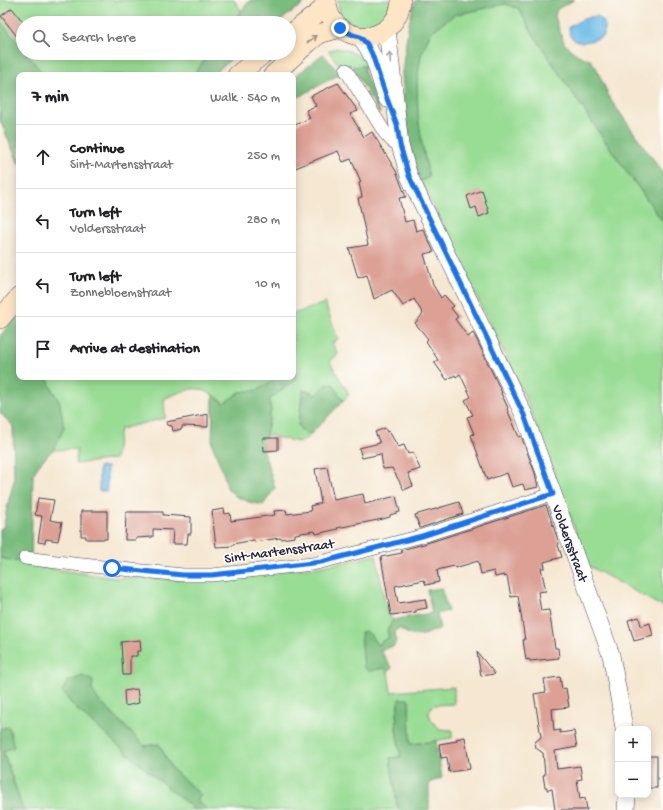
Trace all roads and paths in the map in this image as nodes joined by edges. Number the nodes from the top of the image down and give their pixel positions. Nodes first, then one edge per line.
1 (401, 0) edge
2 (327, 1) edge
3 (340, 28) junction
4 (387, 29) junction
5 (296, 30) edge
6 (360, 37) junction
7 (296, 54) edge
8 (256, 60) edge
9 (289, 60) edge
10 (346, 70) dead end
11 (241, 72) edge
12 (276, 72) edge
13 (397, 125) junction
14 (400, 145) junction
15 (16, 300) edge
16 (0, 319) edge
17 (553, 494) junction
18 (25, 558) dead end
19 (624, 726) edge
20 (627, 798) edge
21 (626, 810) edge

1 - 4 main road
2 - 3 main road
2 - 5 main road
3 - 6 main road
7 -> 3 main road
4 - 6 main road
13 -> 4 street, Voldersstraat
6 - 13 street, Voldersstraat
8 - 11 main road
12 -> 9 main road
10 - 14 street
13 - 14 street, Voldersstraat
14 - 17 street, Voldersstraat
15 - 16 main road
17 - 18 street, Sint-Martensstraat
17 - 19 street, Voldersstraat
20 - 21 street

